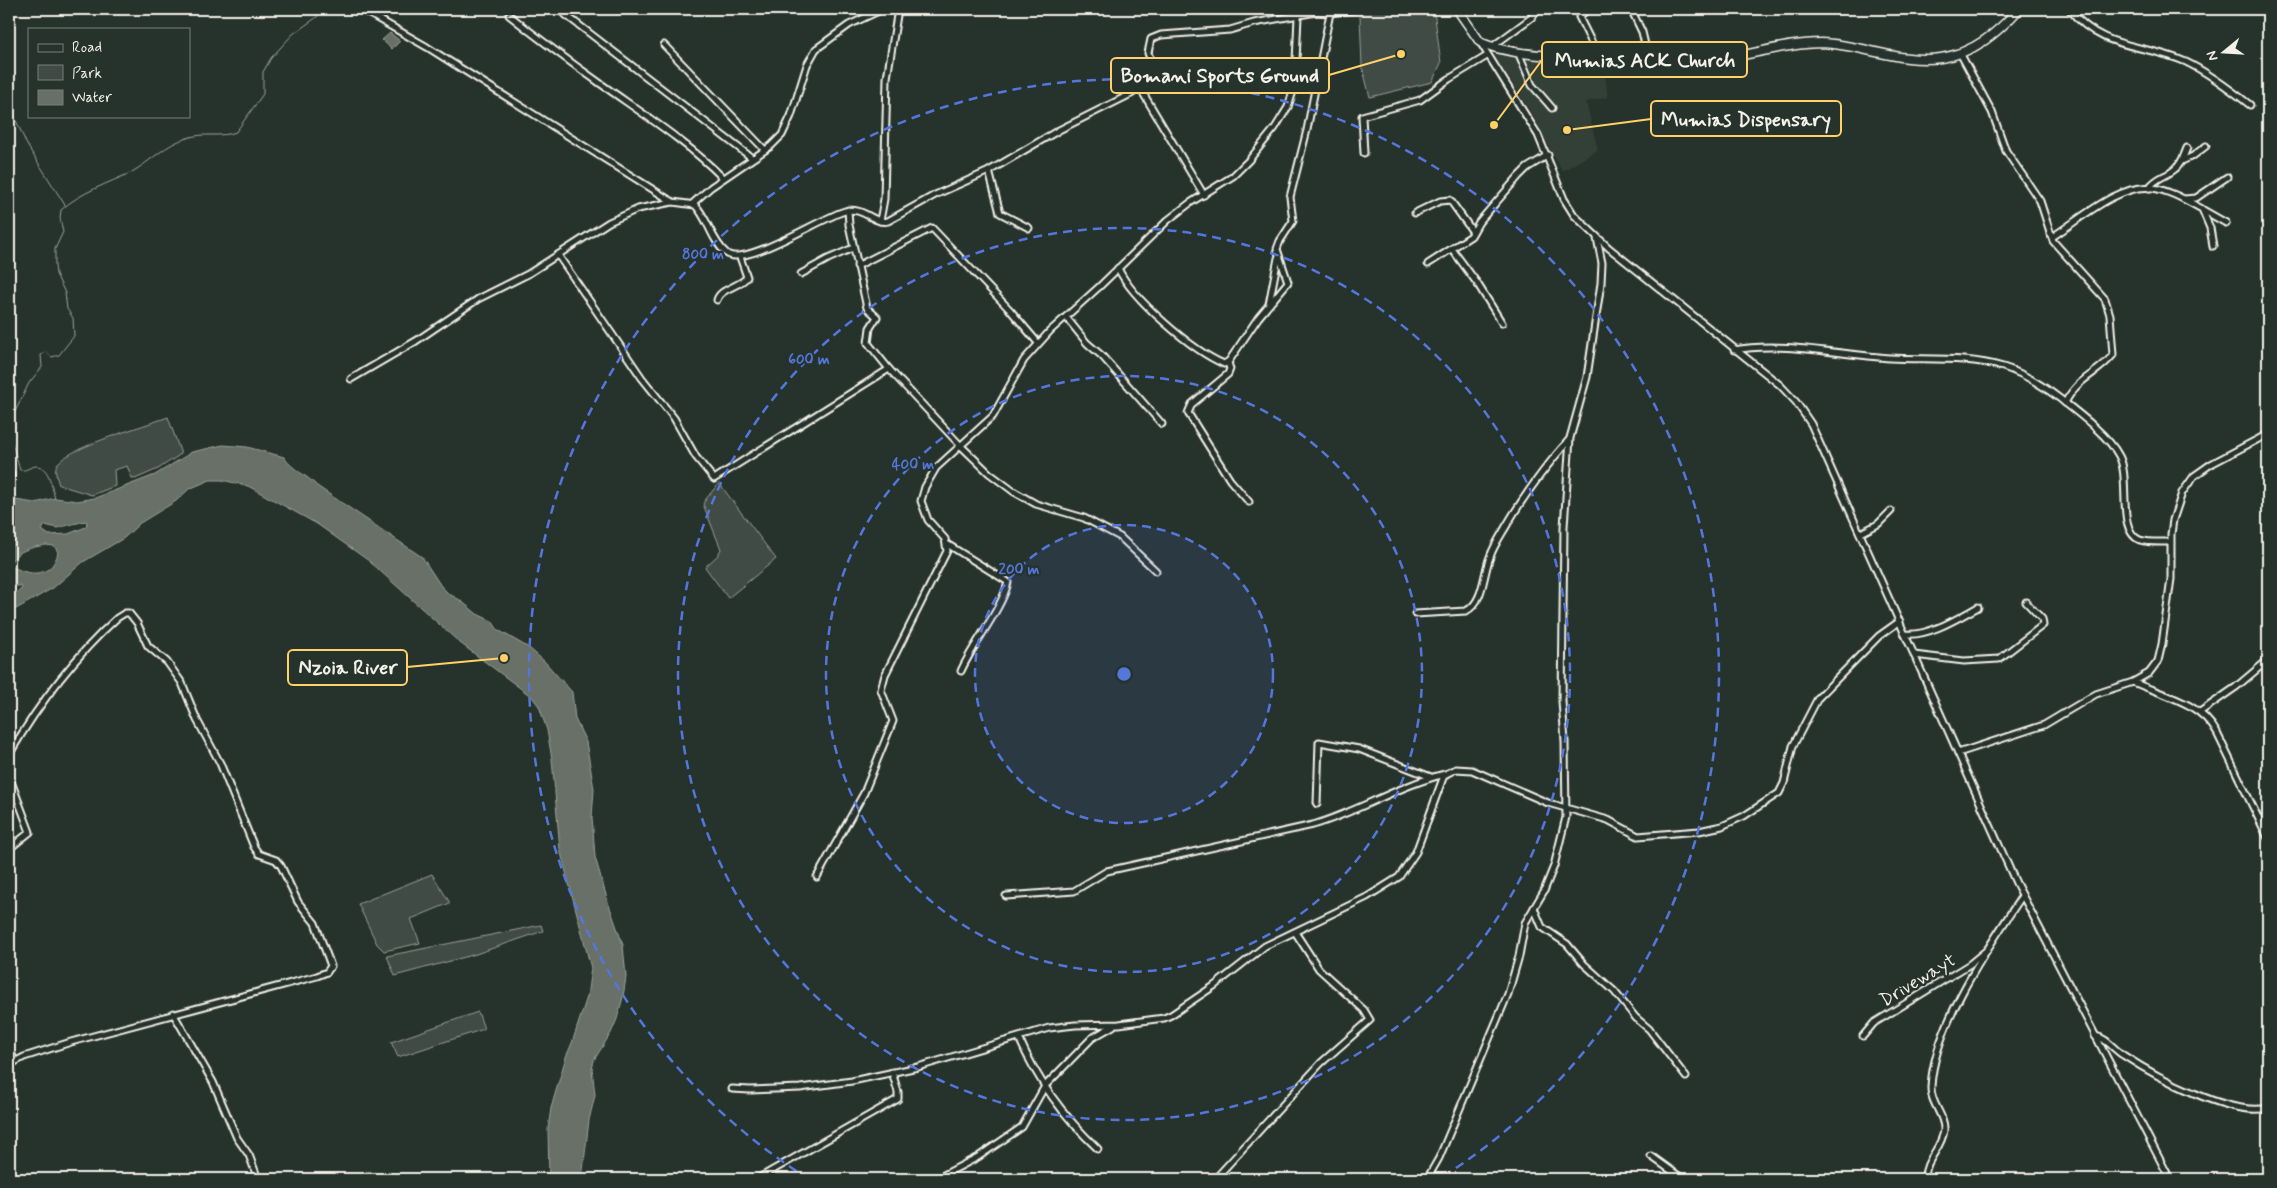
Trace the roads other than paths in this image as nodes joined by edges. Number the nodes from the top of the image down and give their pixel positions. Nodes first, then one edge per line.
1 (361, 9) edge
2 (558, 9) edge
3 (883, 9) edge
4 (898, 9) edge
5 (1361, 9) edge
6 (1457, 9) edge
7 (1539, 9) edge
8 (1588, 9) edge
9 (1631, 9) edge
10 (2019, 9) edge
11 (2069, 9) edge
12 (1330, 14) junction
13 (509, 15) dead end
14 (1298, 16) junction
15 (1480, 42) junction
16 (664, 45) dead end
17 (1493, 46) junction
18 (1518, 52) junction
19 (1960, 53) junction
20 (1487, 56) junction
21 (1596, 56) junction
22 (1648, 57) junction
23 (1140, 88) junction
24 (2250, 105) dead end
25 (1552, 108) dead end
26 (2206, 146) dead end
27 (2187, 148) dead end
28 (765, 150) junction
29 (1364, 153) dead end
30 (1548, 155) junction
31 (752, 158) junction
32 (2182, 161) junction
33 (989, 171) junction
34 (2227, 177) dead end
35 (723, 178) junction
36 (2149, 188) junction
37 (1204, 195) junction
38 (2184, 199) junction
39 (673, 202) junction
40 (692, 204) junction
41 (848, 210) junction
42 (2202, 210) junction
43 (1416, 213) dead end
44 (880, 221) junction
45 (2226, 224) dead end
46 (1029, 228) dead end
47 (1474, 232) junction
48 (2052, 237) junction
49 (1597, 238) junction
50 (2213, 246) dead end
51 (853, 248) junction
52 (1452, 249) junction
53 (558, 255) junction
54 (740, 257) junction
55 (1278, 257) junction
56 (1428, 264) dead end
57 (857, 266) junction
58 (1118, 268) junction
59 (801, 274) dead end
60 (716, 300) dead end
61 (1269, 304) junction
62 (1066, 317) junction
63 (1502, 323) dead end
64 (1038, 343) junction
65 (1734, 350) junction
66 (1228, 363) junction
67 (889, 369) junction
68 (351, 379) dead end
69 (2065, 403) junction
70 (1162, 424) dead end
71 (2268, 434) edge
72 (1570, 440) junction
73 (960, 445) junction
74 (1250, 502) dead end
75 (1892, 511) dead end
76 (1861, 533) junction
77 (2170, 542) junction
78 (947, 544) junction
79 (1156, 571) dead end
80 (2026, 602) dead end
81 (1978, 607) dead end
82 (1415, 614) dead end
83 (1900, 622) junction
84 (1905, 634) junction
85 (1914, 655) junction
86 (2268, 660) edge
87 (961, 671) dead end
88 (2133, 682) junction
89 (2200, 712) junction
90 (1958, 752) junction
91 (9, 755) edge
92 (1446, 774) junction
93 (9, 776) edge
94 (1431, 778) junction
95 (1317, 804) dead end
96 (1566, 808) junction
97 (2268, 838) edge
98 (9, 850) edge
99 (817, 876) dead end
100 (1006, 896) dead end
101 (2022, 896) junction
102 (1534, 908) junction
103 (1295, 932) junction
104 (1989, 948) junction
105 (173, 1013) junction
106 (1118, 1024) junction
107 (1863, 1036) dead end
108 (2095, 1036) junction
109 (1019, 1038) junction
110 (9, 1049) edge
111 (15, 1061) junction
112 (9, 1065) edge
113 (892, 1072) junction
114 (1686, 1077) dead end
115 (1044, 1086) junction
116 (732, 1089) dead end
117 (2268, 1108) edge
118 (1098, 1149) dead end
119 (1651, 1156) dead end
120 (258, 1179) edge
121 (757, 1179) edge
122 (936, 1179) edge
123 (1215, 1179) edge
124 (1427, 1179) edge
125 (1683, 1179) edge
126 (1925, 1179) edge
127 (2170, 1179) edge

1 - 39 street
2 - 31 street
3 - 28 street
4 - 44 street
5 - 12 street
6 - 15 street
7 - 17 street
8 - 21 street
9 - 22 street
10 - 19 street
11 - 24 street
12 - 14 street
12 - 55 street
13 - 35 street
14 - 23 street
14 - 37 street
15 - 17 street
15 - 20 street
16 - 28 street
17 - 18 street
18 - 21 street
18 - 25 street
19 - 22 street
19 - 48 street
20 - 29 street
20 - 30 street
21 - 22 street
23 - 33 street
23 - 37 street
26 - 32 street
27 - 32 street
28 - 31 street
30 - 47 street
30 - 49 street
31 - 35 street
32 - 36 street
33 - 44 street
33 - 46 street
34 - 38 street
35 - 40 street
36 - 38 street
36 - 48 street
37 - 58 street
38 - 42 street
39 - 40 street
39 - 53 street
40 - 54 street
41 - 44 street
41 - 51 street
41 - 54 street
42 - 45 street
42 - 50 street
43 - 47 street
47 - 52 street
48 - 69 street
49 - 65 street
49 - 72 street
51 - 57 street
51 - 59 street
52 - 56 street
52 - 63 street
53 - 67 street
53 - 68 street
54 - 60 street
55 - 61 street
55 - 61 street
57 - 64 street
57 - 67 street
58 - 62 street
58 - 66 street
61 - 66 street
62 - 64 street
62 - 70 street
64 - 73 street
65 - 69 street
65 - 76 street
66 - 74 street
67 - 73 street
69 - 77 street
71 - 77 street
72 - 82 street
72 - 96 street
73 - 78 street
73 - 79 street
75 - 76 street
76 - 83 street
77 - 88 street
78 - 87 street
78 - 99 street
80 - 85 street
81 - 84 street
83 - 84 street
83 - 96 street
84 - 85 street
85 - 90 street
86 - 89 street
88 - 89 street
88 - 90 street
89 - 97 street
90 - 101 street
91 - 105 street
92 - 94 street
92 - 96 street
92 - 103 street
93 - 98 street
94 - 95 street
94 - 100 street
96 - 102 street
101 - 104 street
101 - 108 street
102 - 114 street
102 - 124 street
103 - 106 street
103 - 123 street
104 - 107 street, Drivewayt
104 - 126 street
105 - 111 street
105 - 120 street
106 - 109 street
106 - 115 street
108 - 117 street
108 - 127 street
109 - 113 street
109 - 115 street
110 - 111 street
111 - 112 street
113 - 116 street
113 - 121 street
115 - 118 street
115 - 122 street
119 - 125 street

